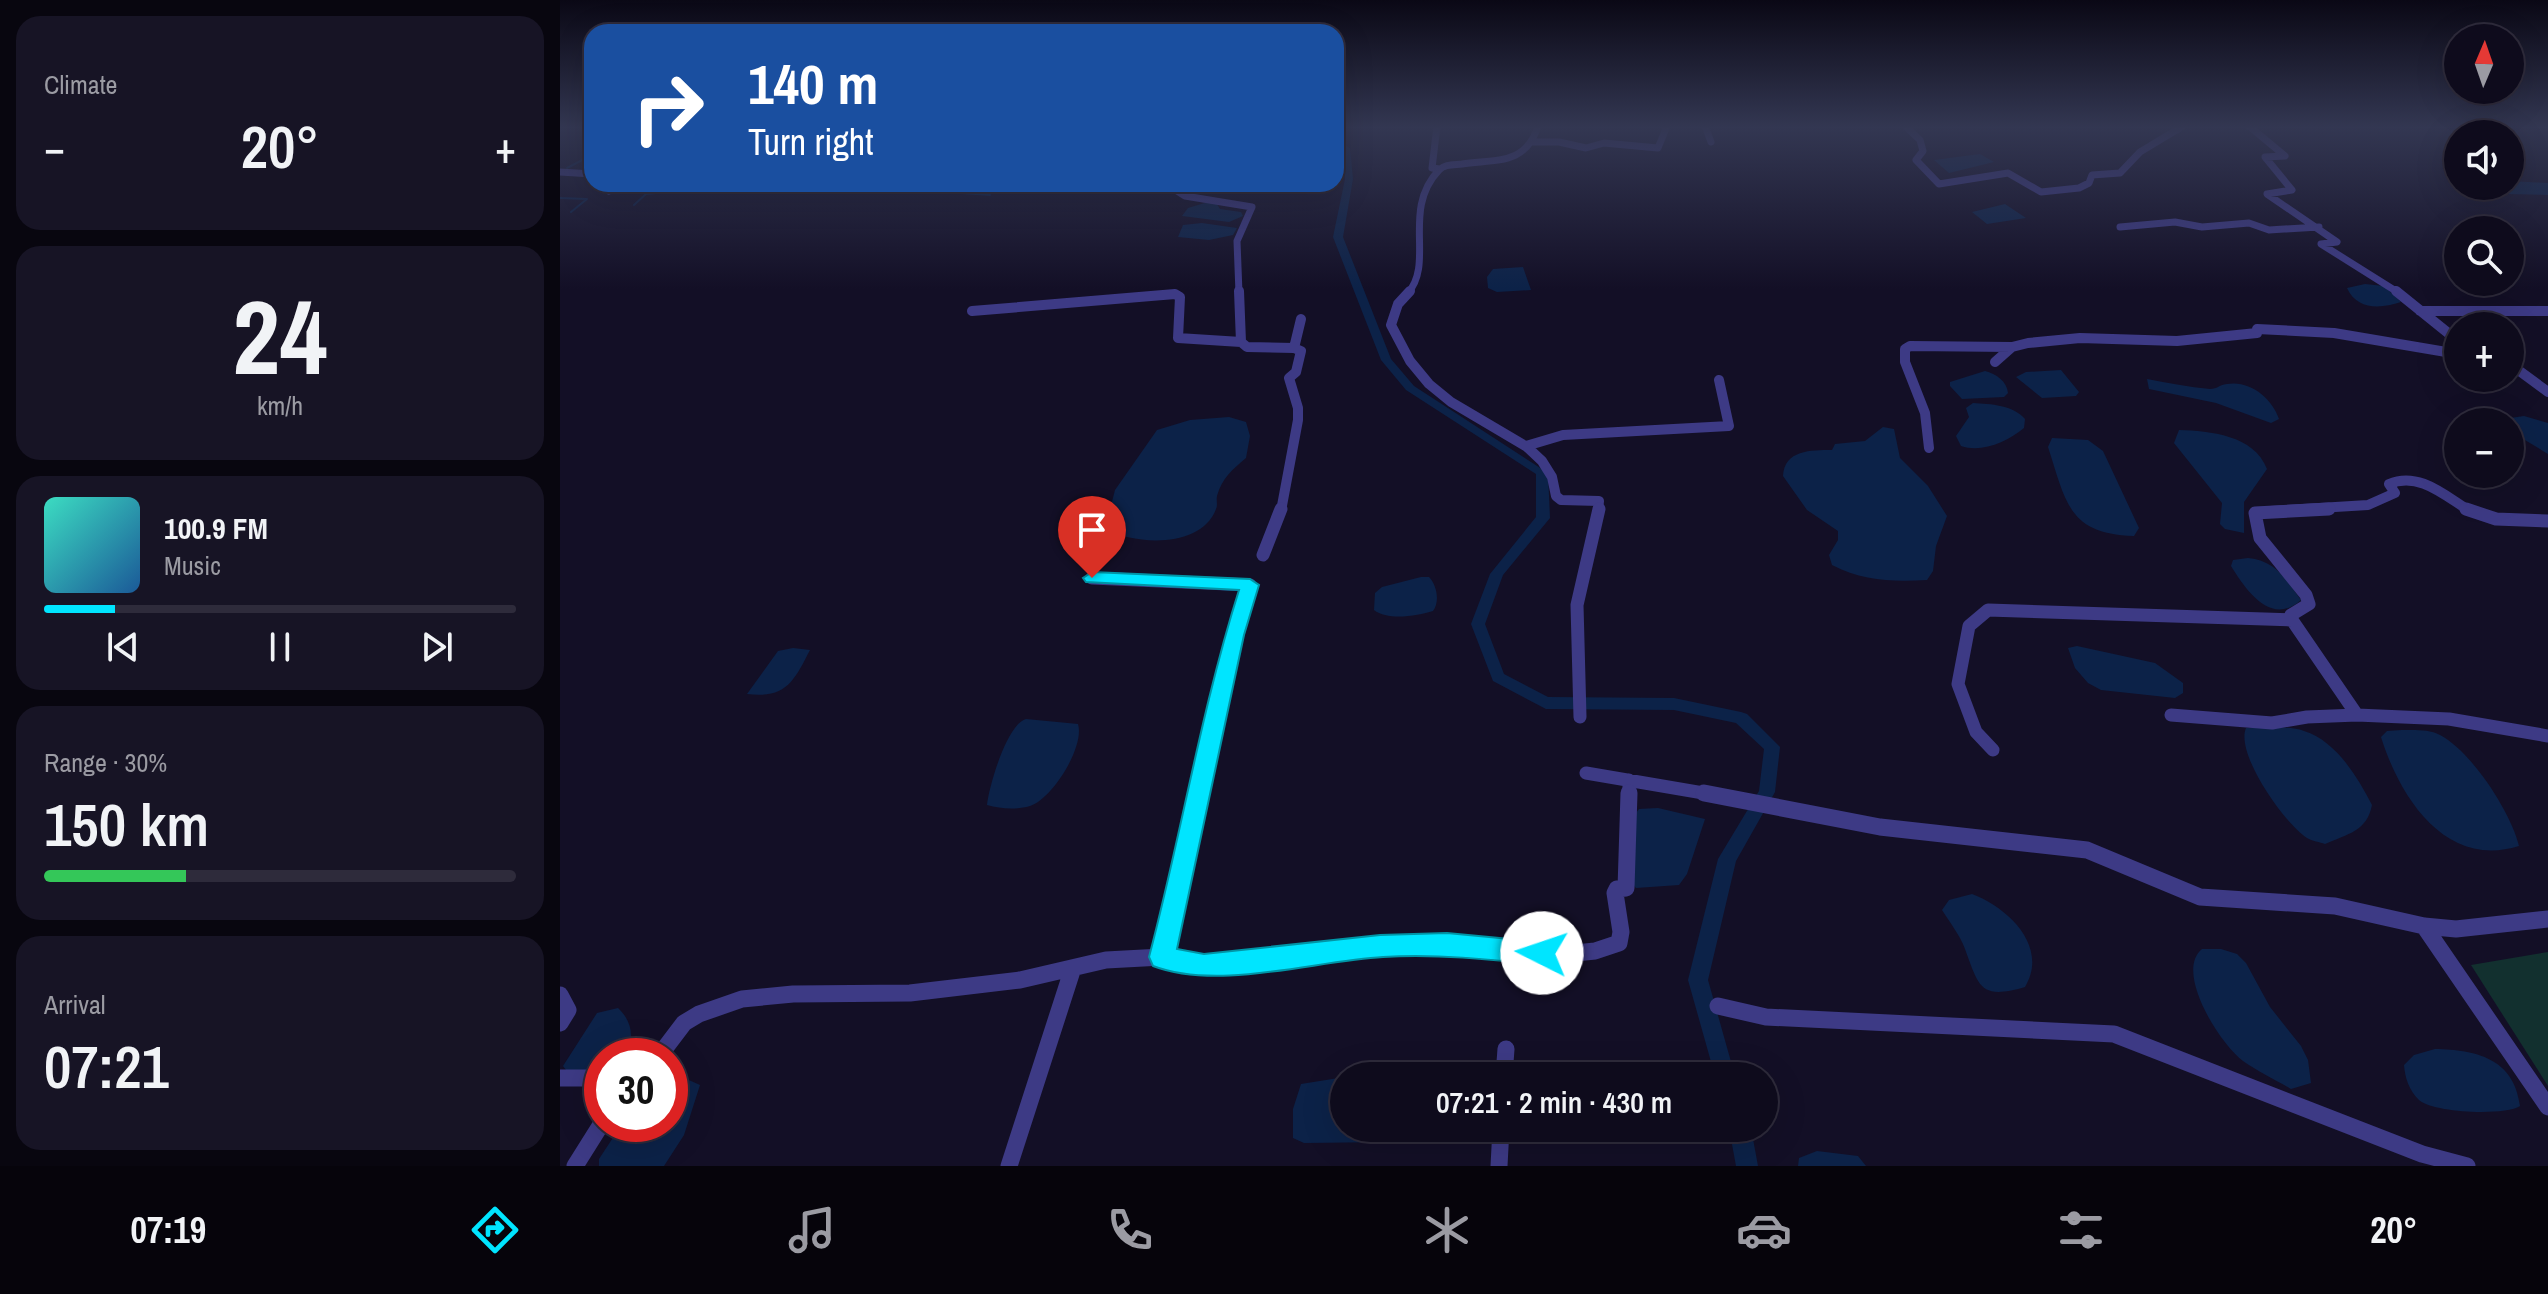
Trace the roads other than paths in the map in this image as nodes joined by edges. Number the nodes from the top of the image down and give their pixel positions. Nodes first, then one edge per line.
1 (1430, 180) edge
2 (1936, 180) edge
3 (1961, 180) edge
4 (2021, 180) edge
5 (2090, 180) edge
6 (2284, 180) edge
7 (1179, 192) edge
8 (2120, 227) dead end
9 (2319, 227) junction
10 (972, 311) dead end
11 (2420, 311) junction
12 (2548, 311) edge
13 (1301, 319) dead end
14 (2444, 330) edge
15 (1241, 342) junction
16 (2012, 347) junction
17 (1294, 348) junction
18 (2444, 351) edge
19 (1995, 362) dead end
20 (2524, 374) edge
21 (1719, 380) dead end
22 (2548, 392) edge
23 (1526, 446) junction
24 (1929, 448) dead end
25 (2548, 521) edge
26 (1263, 555) dead end
27 (1092, 578) dead end
28 (2292, 620) junction
29 (1580, 713) dead end
30 (2171, 715) dead end
31 (2357, 715) junction
32 (2548, 736) edge
33 (1993, 750) dead end
34 (1586, 773) dead end
35 (1629, 780) junction
36 (2548, 919) edge
37 (2424, 926) junction
38 (1162, 957) junction
39 (1073, 968) junction
40 (560, 995) edge
41 (1718, 1006) dead end
42 (560, 1023) edge
43 (673, 1038) edge
44 (1506, 1049) dead end
45 (1505, 1062) edge
46 (560, 1078) edge
47 (584, 1078) edge
48 (2548, 1107) edge
49 (590, 1142) edge
50 (1500, 1142) edge
51 (575, 1166) edge
52 (1009, 1166) edge
53 (1499, 1166) edge
54 (2467, 1166) edge

1 - 23 street
2 - 3 street
4 - 5 street
6 - 9 street
7 - 15 street
8 - 9 street
9 - 11 street
10 - 15 street
11 - 12 street
11 - 14 street
13 - 17 street
15 - 17 street
16 - 18 street
16 - 19 street
16 - 24 street
17 - 26 street
20 - 22 street
21 - 23 street
23 - 29 street
25 - 28 street
27 - 38 street
28 - 31 street
28 - 33 street
30 - 31 street
31 - 32 street
34 - 35 street
35 - 37 street
35 - 38 street
36 - 37 street
37 - 48 street
38 - 39 street
39 - 43 street
39 - 52 street
40 - 42 street
41 - 54 street
44 - 45 street
46 - 47 street
49 - 51 street
50 - 53 street

